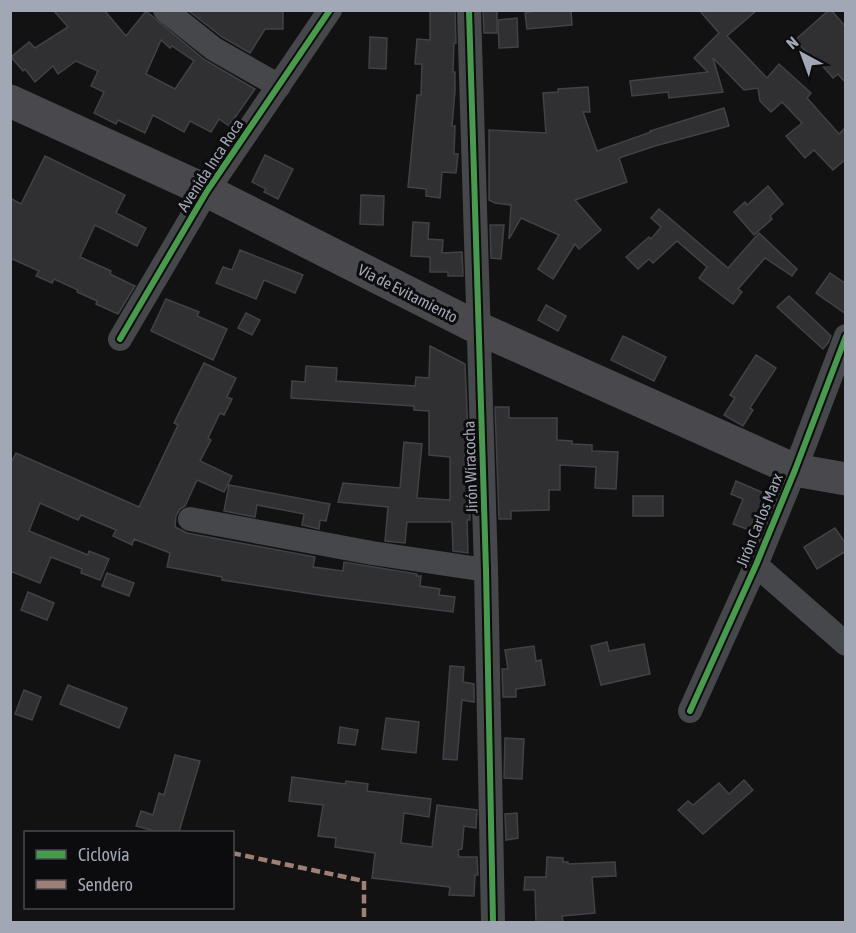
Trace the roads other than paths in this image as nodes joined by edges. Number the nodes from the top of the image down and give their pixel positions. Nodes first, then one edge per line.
1 (165, 10) edge
2 (330, 10) edge
3 (469, 10) edge
4 (279, 86) junction
5 (10, 101) edge
6 (207, 191) junction
7 (480, 329) junction
8 (846, 336) edge
9 (120, 339) dead end
10 (795, 470) junction
11 (846, 479) edge
12 (190, 519) dead end
13 (756, 565) junction
14 (486, 570) junction
15 (846, 644) edge
16 (690, 711) dead end
17 (493, 922) edge

1 - 4 street
2 - 4 street, Avenida Inca Roca
3 - 7 street, Jirón Wiracocha
4 - 6 street, Avenida Inca Roca
5 - 6 highway, Vía de Evitamiento
6 - 7 highway, Vía de Evitamiento
6 - 9 street, Avenida Inca Roca
7 - 10 highway, Vía de Evitamiento
7 - 14 street, Jirón Wiracocha
8 - 10 street, Jirón Carlos Marx
10 - 11 highway, Vía de Evitamiento
10 - 13 street, Jirón Carlos Marx
12 - 14 street
13 - 15 street
13 - 16 street, Jirón Carlos Marx
14 - 17 street, Jirón Wiracocha

